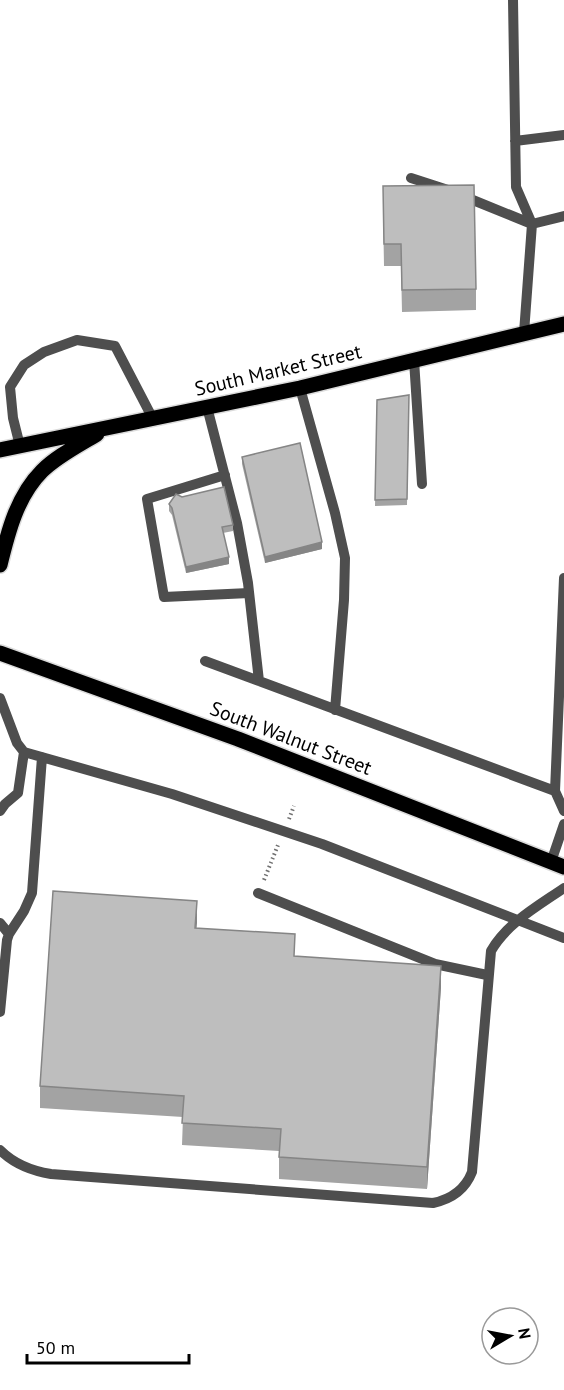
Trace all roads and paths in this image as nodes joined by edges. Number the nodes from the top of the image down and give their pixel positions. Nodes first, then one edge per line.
1 (513, 0) edge
2 (564, 135) edge
3 (515, 141) junction
4 (411, 178) dead end
5 (564, 216) edge
6 (532, 224) junction
7 (564, 324) edge
8 (524, 333) junction
9 (414, 360) junction
10 (300, 388) junction
11 (207, 407) junction
12 (153, 418) junction
13 (107, 428) junction
14 (20, 446) junction
15 (0, 450) edge
16 (225, 474) junction
17 (422, 484) dead end
18 (0, 565) edge
19 (564, 578) edge
20 (249, 593) junction
21 (0, 653) edge
22 (205, 661) dead end
23 (259, 681) junction
24 (0, 698) edge
25 (335, 710) junction
26 (24, 752) junction
27 (42, 757) junction
28 (555, 791) junction
29 (294, 806) dead end
30 (0, 811) edge
31 (564, 811) edge
32 (564, 824) edge
33 (284, 831) junction
34 (557, 865) edge
35 (564, 888) edge
36 (258, 893) joint
37 (518, 920) junction
38 (0, 923) edge
39 (9, 934) junction
40 (564, 938) edge
41 (487, 975) junction
42 (0, 1012) edge
43 (0, 1150) edge

1 - 3 lane
2 - 3 lane
3 - 6 lane
4 - 6 lane
5 - 6 lane
6 - 8 lane
7 - 8 main road, South Market Street
8 - 9 main road, South Market Street
9 - 10 main road, South Market Street
9 - 17 lane
10 - 11 main road, South Market Street
10 - 25 lane
11 - 12 main road, South Market Street
11 - 16 lane
12 - 13 main road, South Market Street
12 - 14 lane
13 - 14 main road, South Market Street
13 - 18 main road
14 - 15 main road, South Market Street
16 - 20 lane
16 - 20 lane
19 - 28 lane
20 - 23 lane
21 - 34 main road, South Walnut Street
22 - 23 lane
23 - 25 lane
24 - 26 lane
25 - 28 lane
26 - 27 lane
26 - 30 lane
27 - 33 lane
27 - 39 lane
28 - 31 lane
29 - 33 path
32 - 34 lane
33 - 36 path
33 - 37 lane
35 - 37 lane
36 - 41 lane
37 - 40 lane
37 - 41 lane
38 - 39 lane
39 - 42 lane
41 - 43 lane

